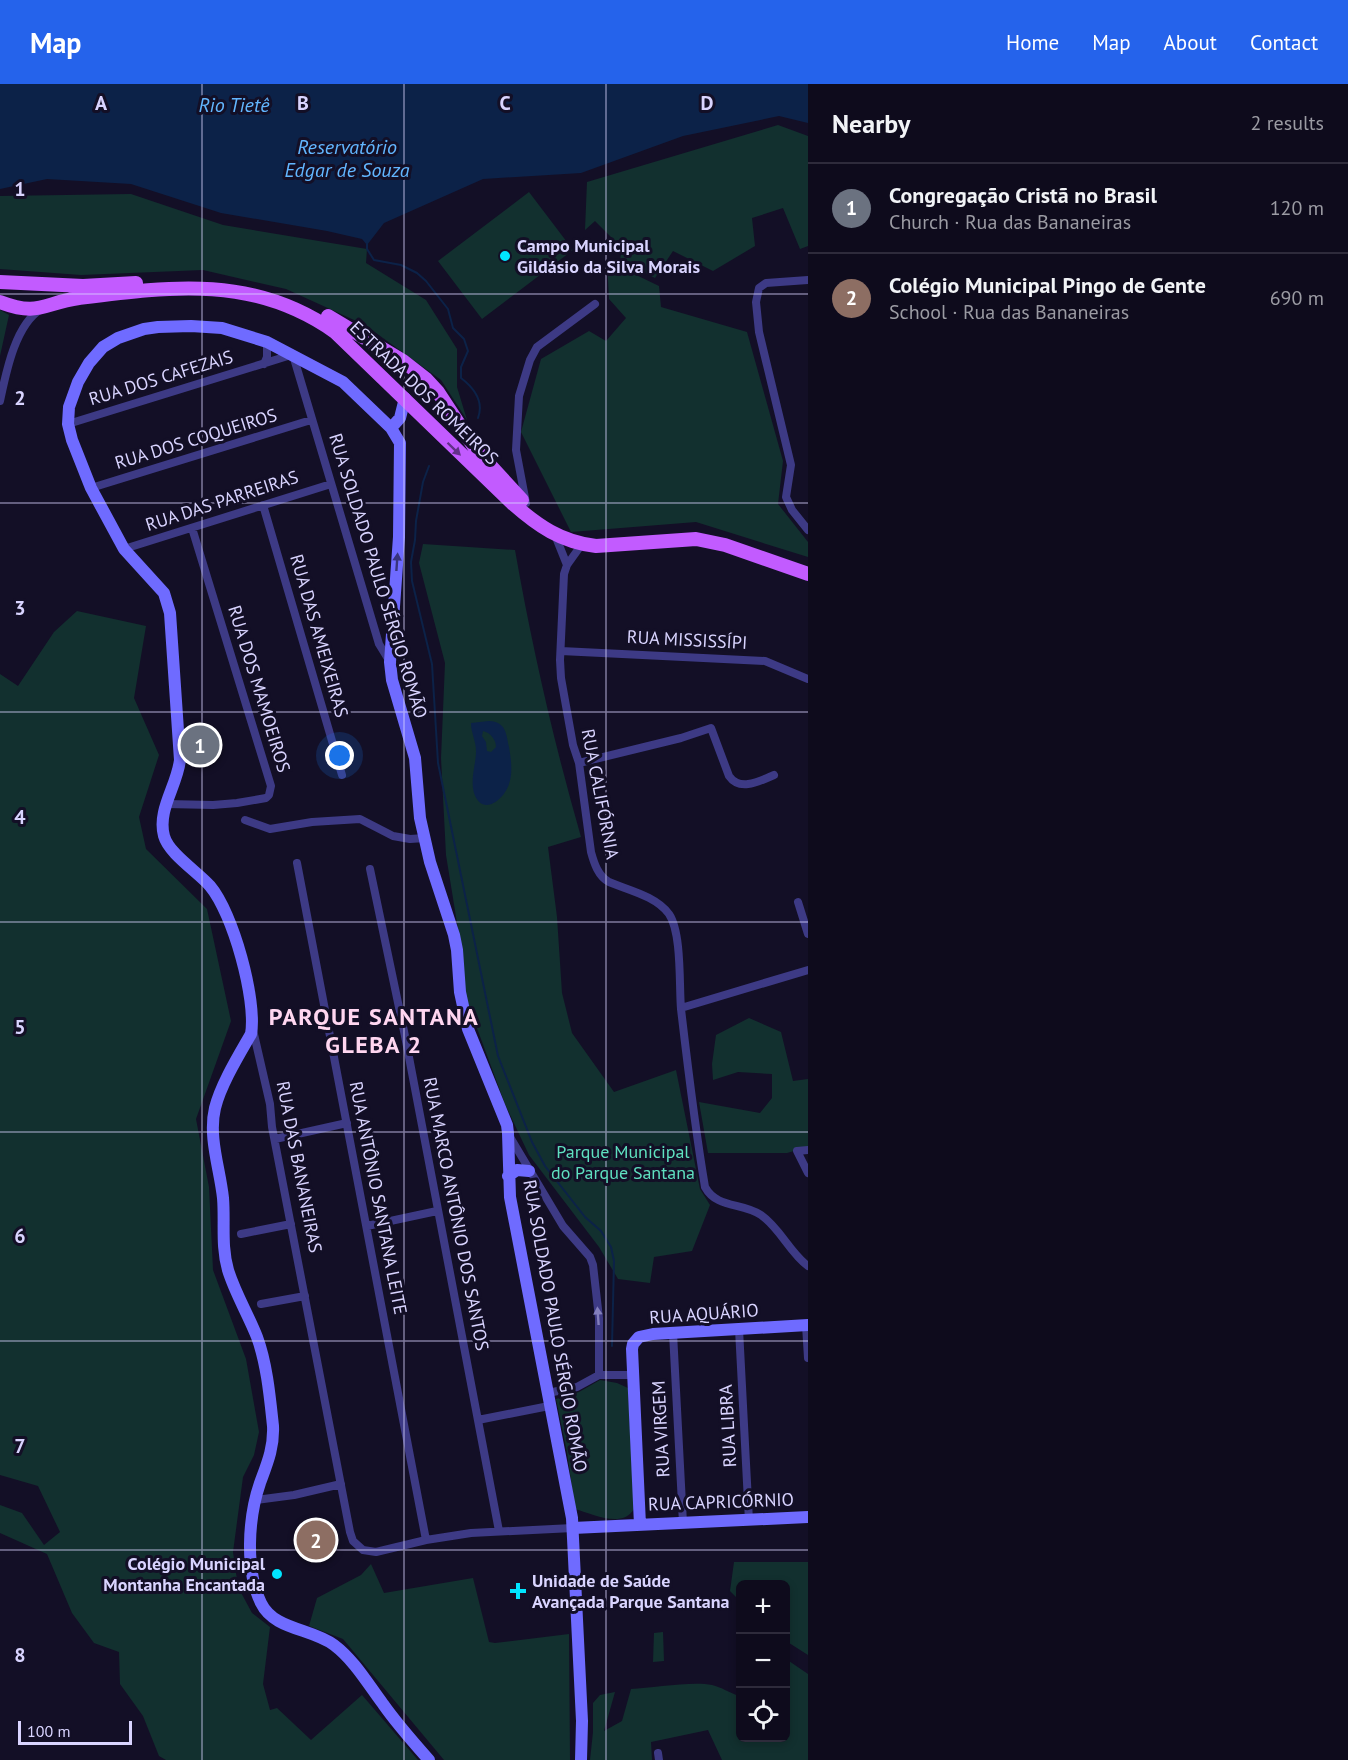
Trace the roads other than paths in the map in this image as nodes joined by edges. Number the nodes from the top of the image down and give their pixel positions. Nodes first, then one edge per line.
1 (808, 280) edge
2 (0, 282) edge
3 (20, 284) junction
4 (42, 285) junction
5 (595, 304) dead end
6 (10, 305) edge
7 (43, 308) junction
8 (23, 328) junction
9 (267, 342) junction
10 (292, 355) junction
11 (264, 364) junction
12 (411, 366) junction
13 (392, 385) junction
14 (438, 392) junction
15 (405, 398) junction
16 (0, 401) edge
17 (421, 413) junction
18 (400, 418) junction
19 (311, 420) junction
20 (68, 424) junction
21 (391, 428) junction
22 (330, 484) junction
23 (92, 488) junction
24 (526, 504) junction
25 (263, 505) junction
26 (192, 528) junction
27 (808, 530) edge
28 (555, 535) junction
29 (582, 544) junction
30 (124, 549) junction
31 (808, 564) edge
32 (567, 565) junction
33 (808, 574) edge
34 (392, 636) junction
35 (379, 644) junction
36 (561, 651) junction
37 (390, 662) junction
38 (808, 679) edge
39 (579, 763) junction
40 (342, 775) dead end
41 (774, 775) dead end
42 (166, 804) junction
43 (245, 820) dead end
44 (425, 838) junction
45 (297, 862) dead end
46 (370, 869) dead end
47 (798, 902) dead end
48 (808, 934) edge
49 (808, 970) edge
50 (681, 1008) junction
51 (253, 1026) junction
52 (347, 1123) junction
53 (508, 1133) junction
54 (275, 1139) junction
55 (808, 1150) edge
56 (529, 1171) junction
57 (808, 1173) edge
58 (508, 1176) junction
59 (437, 1211) junction
60 (291, 1224) junction
61 (367, 1226) junction
62 (241, 1234) dead end
63 (808, 1266) edge
64 (305, 1296) junction
65 (261, 1304) dead end
66 (807, 1325) edge
67 (739, 1329) junction
68 (673, 1333) junction
69 (808, 1358) edge
70 (599, 1375) junction
71 (632, 1375) junction
72 (548, 1400) junction
73 (478, 1420) junction
74 (341, 1484) junction
75 (256, 1500) junction
76 (808, 1517) edge
77 (749, 1521) junction
78 (683, 1523) junction
79 (640, 1525) junction
80 (573, 1528) junction
81 (499, 1531) junction
82 (426, 1539) junction
83 (429, 1760) edge
84 (581, 1760) edge

1 - 27 street
2 - 3 main road, ESTRADA DOS ROMEIROS
3 - 4 main road, ESTRADA DOS ROMEIROS
3 - 6 main road
4 - 7 main road
4 - 12 main road, ESTRADA DOS ROMEIROS
5 - 24 street
6 - 7 main road, ESTRADA DOS ROMEIROS
6 - 8 street
7 - 8 street
7 - 13 main road, ESTRADA DOS ROMEIROS
8 - 16 street
9 - 10 street, RUA DAS BANANEIRAS
9 - 11 street
9 - 20 street, RUA DAS BANANEIRAS
10 - 11 street, RUA DOS CAFEZAIS
10 - 19 street, RUA SOLDADO PAULO SÉRGIO ROMÃO
10 - 21 street, RUA DAS BANANEIRAS
11 - 20 street, RUA DOS CAFEZAIS
12 - 13 main road
12 - 14 main road, ESTRADA DOS ROMEIROS
13 - 15 main road, ESTRADA DOS ROMEIROS
14 - 17 main road
14 - 24 main road, ESTRADA DOS ROMEIROS
15 - 17 main road, ESTRADA DOS ROMEIROS
15 - 18 street
17 - 18 street
17 -> 28 main road, ESTRADA DOS ROMEIROS
18 - 21 street
19 - 22 street, RUA SOLDADO PAULO SÉRGIO ROMÃO
19 - 23 street, RUA DOS COQUEIROS
20 - 23 street, RUA DAS BANANEIRAS
34 -> 21 street, RUA DAS BANANEIRAS
22 - 25 street, RUA DAS PARREIRAS
22 - 35 street, RUA SOLDADO PAULO SÉRGIO ROMÃO
23 - 30 street, RUA DAS BANANEIRAS
24 - 31 main road, ESTRADA DOS ROMEIROS
25 - 26 street, RUA DAS PARREIRAS
25 - 40 street, RUA DAS AMEIXEIRAS
26 - 30 street, RUA DAS PARREIRAS
26 - 42 street, RUA DOS MAMOEIROS
28 - 29 main road, ESTRADA DOS ROMEIROS
28 - 32 street, RUA CALIFÓRNIA
29 - 32 street, RUA CALIFÓRNIA
29 - 33 main road, ESTRADA DOS ROMEIROS
30 - 42 street, RUA DAS BANANEIRAS
32 - 36 street, RUA CALIFÓRNIA
34 - 35 street
34 - 37 street
35 - 37 street, RUA SOLDADO PAULO SÉRGIO ROMÃO
36 - 38 street, RUA MISSISSÍPI
36 - 39 street, RUA CALIFÓRNIA
37 - 44 street, RUA SOLDADO PAULO SÉRGIO ROMÃO
39 - 41 street
39 - 50 street, RUA CALIFÓRNIA
42 - 51 street, RUA DAS BANANEIRAS
43 - 44 street
44 - 53 street, RUA SOLDADO PAULO SÉRGIO ROMÃO
45 - 52 street, RUA ANTÔNIO SANTANA LEITE
46 - 59 street, RUA MARCO ANTÔNIO DOS SANTOS
47 - 48 street
49 - 50 street
50 - 63 street, RUA CALIFÓRNIA
51 - 54 street, RUA DAS BANANEIRAS
51 - 75 street
52 - 54 street
52 - 61 street, RUA ANTÔNIO SANTANA LEITE
53 - 56 street
53 - 58 street, RUA SOLDADO PAULO SÉRGIO ROMÃO
54 - 60 street, RUA DAS BANANEIRAS
55 - 57 street
56 - 58 street
70 -> 56 street
58 - 72 street, RUA SOLDADO PAULO SÉRGIO ROMÃO
59 - 61 street
59 - 73 street, RUA MARCO ANTÔNIO DOS SANTOS
60 - 62 street
60 - 64 street, RUA DAS BANANEIRAS
61 - 82 street, RUA ANTÔNIO SANTANA LEITE
64 - 65 street
64 - 74 street, RUA DAS BANANEIRAS
66 - 67 street, RUA AQUÁRIO
66 - 69 street
67 - 68 street, RUA AQUÁRIO
67 - 77 street, RUA LIBRA
68 - 71 street, RUA AQUÁRIO
68 - 78 street, RUA VIRGEM
70 - 71 street
70 - 72 street
71 - 79 street, RUA CAPRICÓRNIO
72 - 73 street
72 - 80 street, RUA SOLDADO PAULO SÉRGIO ROMÃO
73 - 81 street, RUA MARCO ANTÔNIO DOS SANTOS
74 - 75 street
74 - 82 street, RUA DAS BANANEIRAS
75 - 83 street
76 - 77 street, RUA CAPRICÓRNIO
77 - 78 street, RUA CAPRICÓRNIO
78 - 79 street, RUA CAPRICÓRNIO
79 - 80 street, RUA DAS BANANEIRAS
80 - 81 street, RUA DAS BANANEIRAS
80 - 84 street, RUA SOLDADO PAULO SÉRGIO ROMÃO
81 - 82 street, RUA DAS BANANEIRAS

